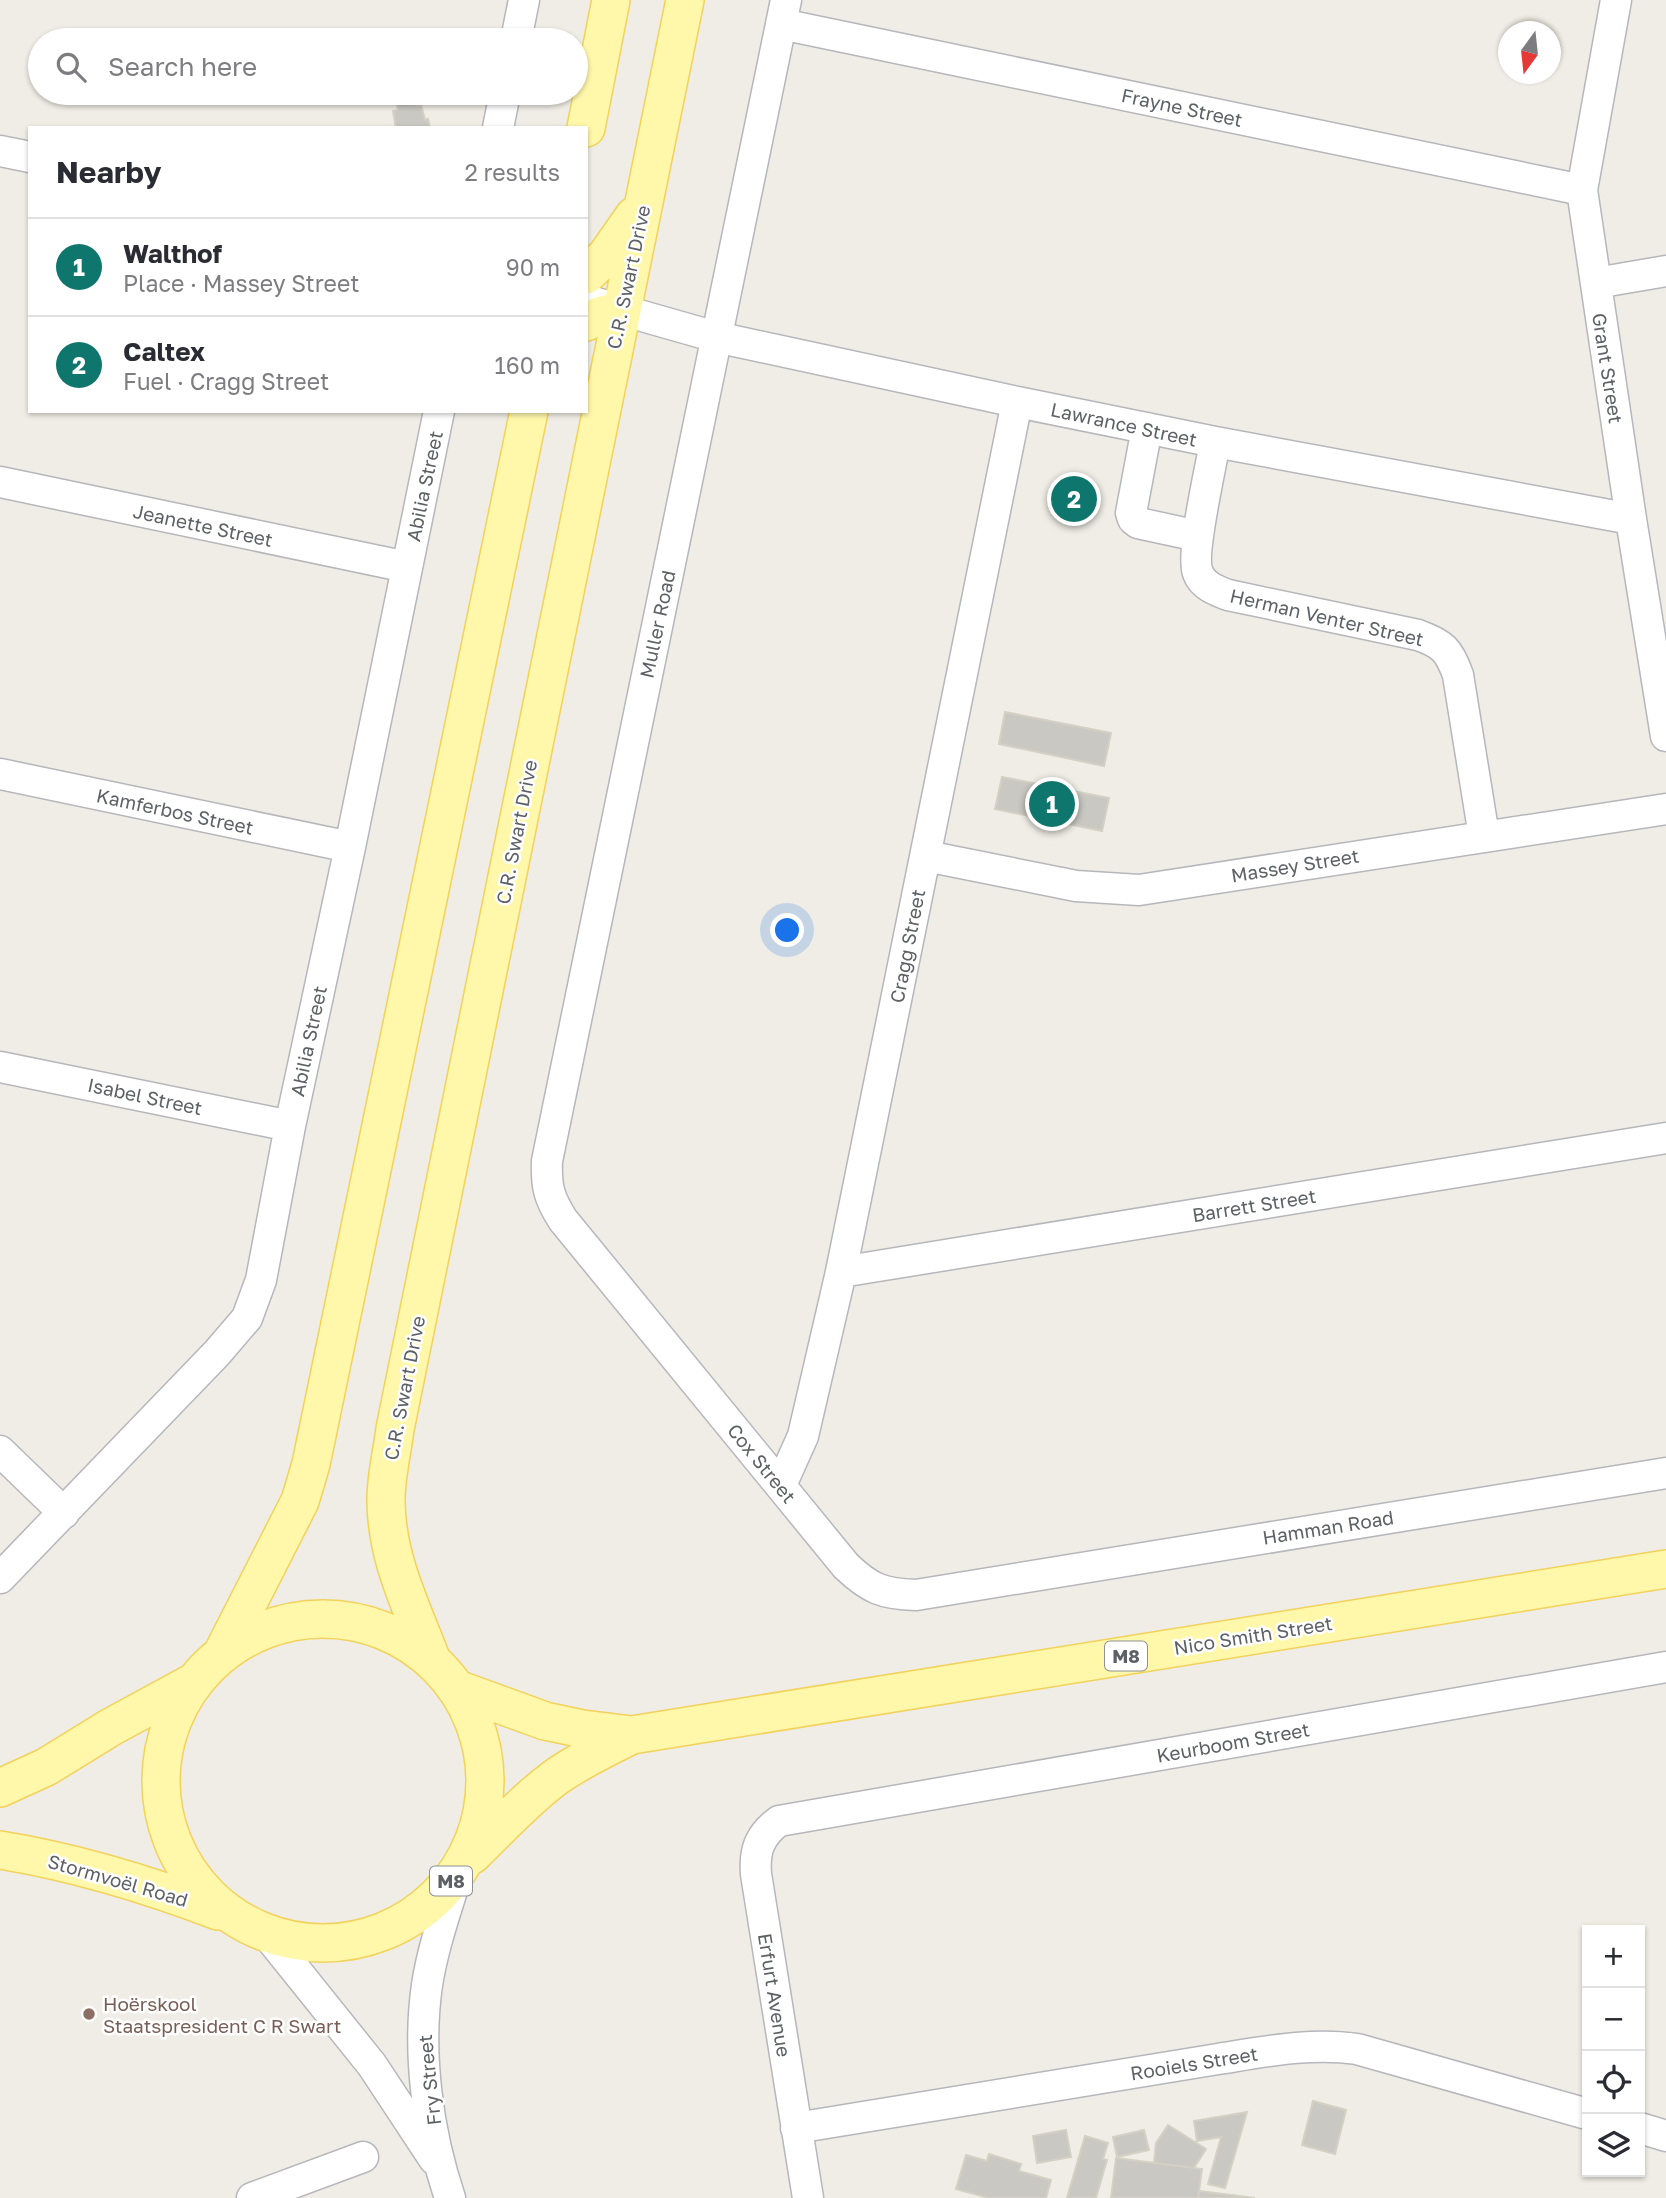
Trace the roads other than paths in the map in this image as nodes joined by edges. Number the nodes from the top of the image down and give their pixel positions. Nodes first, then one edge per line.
1 (524, 0) edge
2 (611, 0) edge
3 (685, 0) edge
4 (1616, 0) edge
5 (783, 12) edge
6 (518, 28) edge
7 (503, 105) edge
8 (498, 126) edge
9 (586, 126) edge
10 (0, 151) edge
11 (28, 157) edge
12 (1583, 190) junction
13 (643, 204) junction
14 (1666, 271) edge
15 (588, 273) edge
16 (1596, 283) junction
17 (588, 301) edge
18 (622, 310) junction
19 (588, 321) edge
20 (716, 337) junction
21 (1017, 402) junction
22 (439, 413) edge
23 (531, 419) edge
24 (1147, 428) junction
25 (1215, 442) junction
26 (0, 482) edge
27 (1631, 519) junction
28 (1198, 536) junction
29 (407, 568) junction
30 (1666, 736) edge
31 (0, 775) edge
32 (1666, 809) edge
33 (1484, 836) junction
34 (350, 847) junction
35 (926, 856) junction
36 (0, 1067) edge
37 (290, 1126) junction
38 (1666, 1138) edge
39 (579, 1241) joint
40 (841, 1272) junction
41 (0, 1451) edge
42 (1666, 1473) edge
43 (781, 1485) junction
44 (64, 1513) junction
45 (1666, 1569) edge
46 (0, 1578) edge
47 (990, 1582) joint
48 (223, 1652) junction
49 (432, 1661) junction
50 (1666, 1667) edge
51 (193, 1683) junction
52 (457, 1689) junction
53 (632, 1735) junction
54 (0, 1788) edge
55 (799, 1817) joint
56 (0, 1850) edge
57 (460, 1868) junction
58 (251, 1925) junction
59 (1582, 2113) edge
60 (796, 2128) junction
61 (1645, 2130) edge
62 (1666, 2136) edge
63 (363, 2157) dead end
64 (440, 2168) junction
65 (252, 2198) edge
66 (450, 2198) edge
67 (808, 2198) edge

1 - 6 street
2 - 9 main road
3 - 13 main road, C.R. Swart Drive
4 - 12 street, Grant Street
5 - 12 street, Frayne Street
5 - 20 street, Muller Road
7 - 8 street
10 - 11 street
12 - 16 street, Grant Street
13 - 15 main road
13 - 18 main road, C.R. Swart Drive
14 - 16 street
16 - 27 street, Grant Street
17 - 18 street, Lawrance Street
18 - 19 main road
18 - 20 street, Lawrance Street
18 - 49 main road, C.R. Swart Drive
20 - 21 street, Lawrance Street
20 - 39 street, Muller Road
21 - 24 street, Lawrance Street
21 - 35 street, Cragg Street
22 - 29 street, Abilia Street
23 - 48 main road
24 - 25 street, Lawrance Street
24 - 28 street
25 - 27 street, Lawrance Street
25 - 28 street, Herman Venter Street
26 - 29 street, Jeanette Street
27 - 30 street, Grant Street
28 - 33 street, Herman Venter Street
29 - 34 street, Abilia Street
31 - 34 street, Kamferbos Street
32 - 33 street, Massey Street
33 - 35 street, Massey Street
34 - 37 street, Abilia Street
35 - 40 street, Cragg Street
36 - 37 street, Isabel Street
37 - 44 street, Abilia Street
38 - 40 street, Barrett Street
39 - 43 street, Cox Street
40 - 43 street, Cragg Street
41 - 44 street
42 - 47 street, Hamman Road
43 - 47 street, Cox Street
44 - 46 street, Abilia Street
45 - 53 main road, Nico Smith Street / M8
48 - 49 main road, Stormvoël Road / M8
48 - 51 main road, Stormvoël Road / M8
49 - 52 main road, Stormvoël Road / M8
50 - 55 street, Keurboom Street
51 - 54 main road, Stormvoël Road / M8
51 - 58 main road, Stormvoël Road / M8
52 - 53 main road, Nico Smith Street / M8
52 - 57 main road, Stormvoël Road / M8
53 - 57 main road, Nico Smith Street / M8
55 - 60 street, Erfurt Avenue
56 - 58 main road, Stormvoël Road / M8
57 - 58 main road, Stormvoël Road / M8
57 - 64 street, Fry Street
58 - 64 street, Fry Street
59 - 60 street, Rooiels Street
60 - 67 street, Erfurt Avenue
61 - 62 street
63 - 65 street
64 - 66 street, Fry Street

